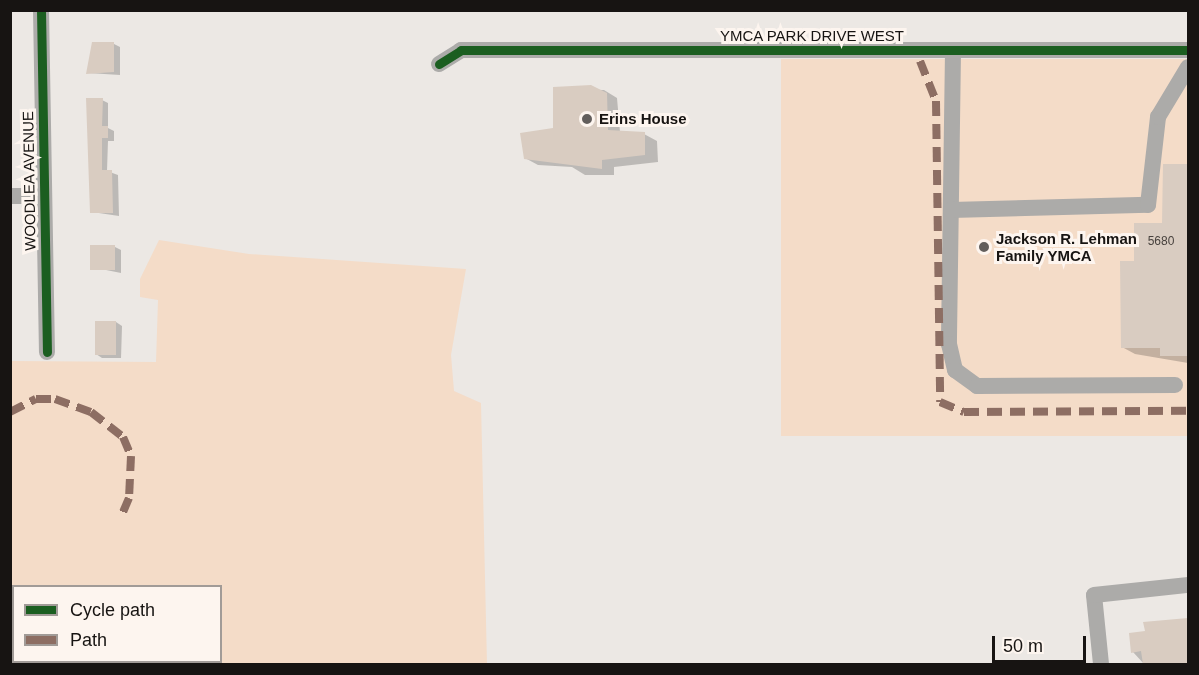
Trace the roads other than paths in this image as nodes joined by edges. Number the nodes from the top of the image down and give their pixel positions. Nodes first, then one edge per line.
1 (41, 10) edge
2 (1188, 50) edge
3 (953, 51) junction
4 (439, 64) dead end
5 (1188, 67) edge
6 (10, 196) edge
7 (44, 196) junction
8 (951, 210) junction
9 (47, 352) dead end
10 (1175, 385) dead end
11 (1188, 585) edge
12 (1101, 664) edge

1 - 7 street, WOODLEA AVENUE
2 - 3 street, YMCA PARK DRIVE WEST
3 - 4 street, YMCA PARK DRIVE WEST
3 - 8 street
5 - 8 street
6 - 7 street
7 - 9 street, WOODLEA AVENUE
8 - 10 street
11 - 12 street

